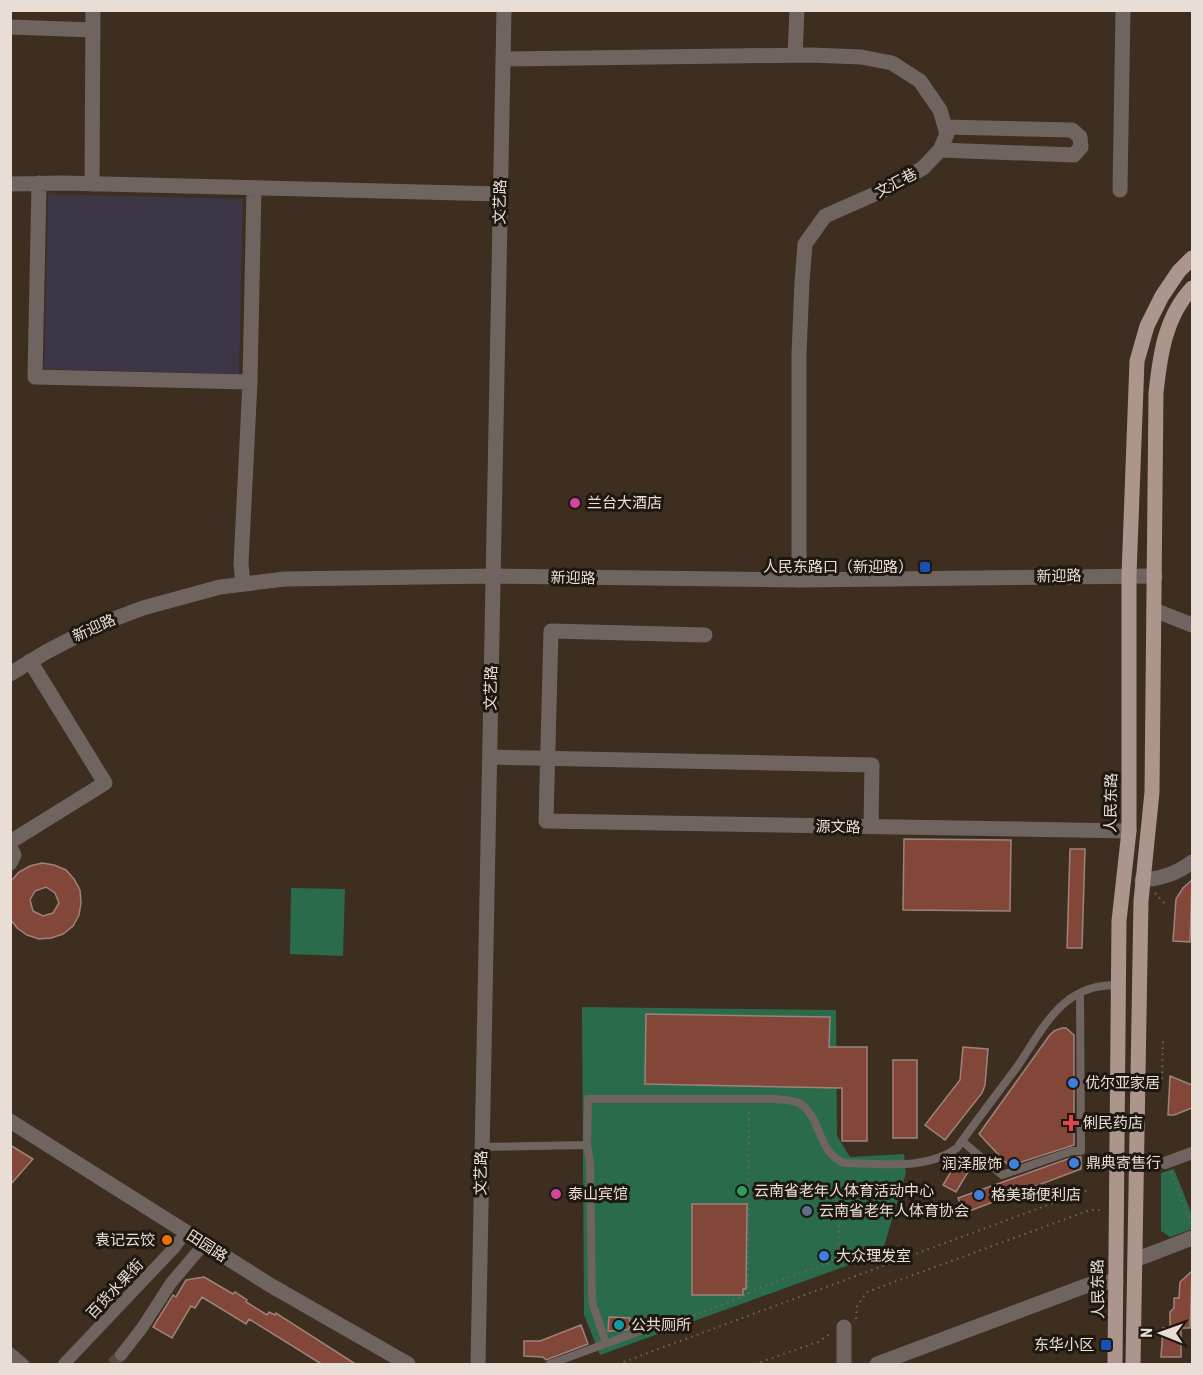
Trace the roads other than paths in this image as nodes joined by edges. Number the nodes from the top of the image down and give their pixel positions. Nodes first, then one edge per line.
1 (93, 10) edge
2 (504, 10) edge
3 (797, 10) edge
4 (1123, 10) edge
5 (10, 27) edge
6 (93, 30) junction
7 (795, 55) junction
8 (503, 59) junction
9 (945, 127) junction
10 (940, 150) junction
11 (39, 183) junction
12 (10, 184) edge
13 (92, 184) junction
14 (254, 188) junction
15 (1120, 190) dead end
16 (500, 194) junction
17 (1192, 258) edge
18 (1192, 288) edge
19 (250, 382) junction
20 (1129, 575) junction
21 (493, 576) junction
22 (1155, 576) junction
23 (799, 580) junction
24 (243, 584) junction
25 (1154, 610) junction
26 (1192, 626) edge
27 (705, 635) dead end
28 (30, 661) junction
29 (10, 674) edge
30 (490, 757) junction
31 (548, 758) junction
32 (871, 827) junction
33 (1129, 831) junction
34 (10, 842) edge
35 (10, 848) edge
36 (1192, 862) edge
37 (10, 863) edge
38 (1142, 880) junction
39 (1118, 985) junction
40 (1080, 993) junction
41 (10, 1121) edge
42 (962, 1141) junction
43 (587, 1145) junction
44 (482, 1147) junction
45 (1192, 1153) edge
46 (1166, 1163) road end
47 (186, 1232) junction
48 (1192, 1238) edge
49 (204, 1244) junction
50 (1135, 1260) junction
51 (1116, 1281) junction
52 (844, 1327) road end
53 (643, 1330) road end
54 (606, 1343) junction
55 (10, 1353) edge
56 (121, 1355) tunnel mouth
57 (23, 1365) edge
58 (64, 1365) edge
59 (408, 1365) edge
60 (478, 1365) edge
61 (550, 1365) edge
62 (844, 1365) edge
63 (877, 1365) edge
64 (1115, 1365) edge
65 (1133, 1365) edge

1 - 6 street
2 - 8 street, 文艺路
3 - 7 street
4 - 15 street
5 - 6 street
6 - 13 street
7 - 8 street
7 - 9 street
8 - 16 street, 文艺路
9 - 10 street
9 - 10 street
10 - 23 street, 文汇巷
11 - 12 street
11 - 13 street
11 - 19 street
13 - 14 street
14 - 16 street
14 - 19 street
16 - 21 street, 文艺路
17 - 20 main road, 人民东路
18 - 22 main road
19 - 24 street
20 - 22 street, 新迎路
20 - 23 street, 新迎路
20 - 33 main road, 人民东路
21 - 23 street, 新迎路
21 - 24 street, 新迎路
21 - 30 street, 文艺路
22 - 25 main road
24 - 28 street, 新迎路
25 - 26 street
25 - 38 main road
27 - 31 street
28 - 29 street, 新迎路
28 - 34 street
30 - 31 street
30 - 44 street, 文艺路
31 - 32 street
31 - 32 street, 源文路
32 - 33 street, 源文路
33 - 39 main road, 人民东路
35 - 37 street
36 - 38 street
38 - 50 main road
39 - 40 lane
39 - 51 main road, 人民东路
40 - 42 lane
40 - 42 lane
41 - 47 street, 田园路
42 - 43 lane
43 - 44 lane
43 - 54 lane
44 - 60 street, 文艺路
45 - 46 street
47 - 49 street, 田园路
47 - 58 street, 百货水果街
48 - 50 street
49 - 56 street
49 - 59 street, 田园路
50 - 65 main road
51 - 63 street
51 - 64 main road, 人民东路
52 - 62 street
53 - 54 lane
54 - 61 lane
55 - 57 street

